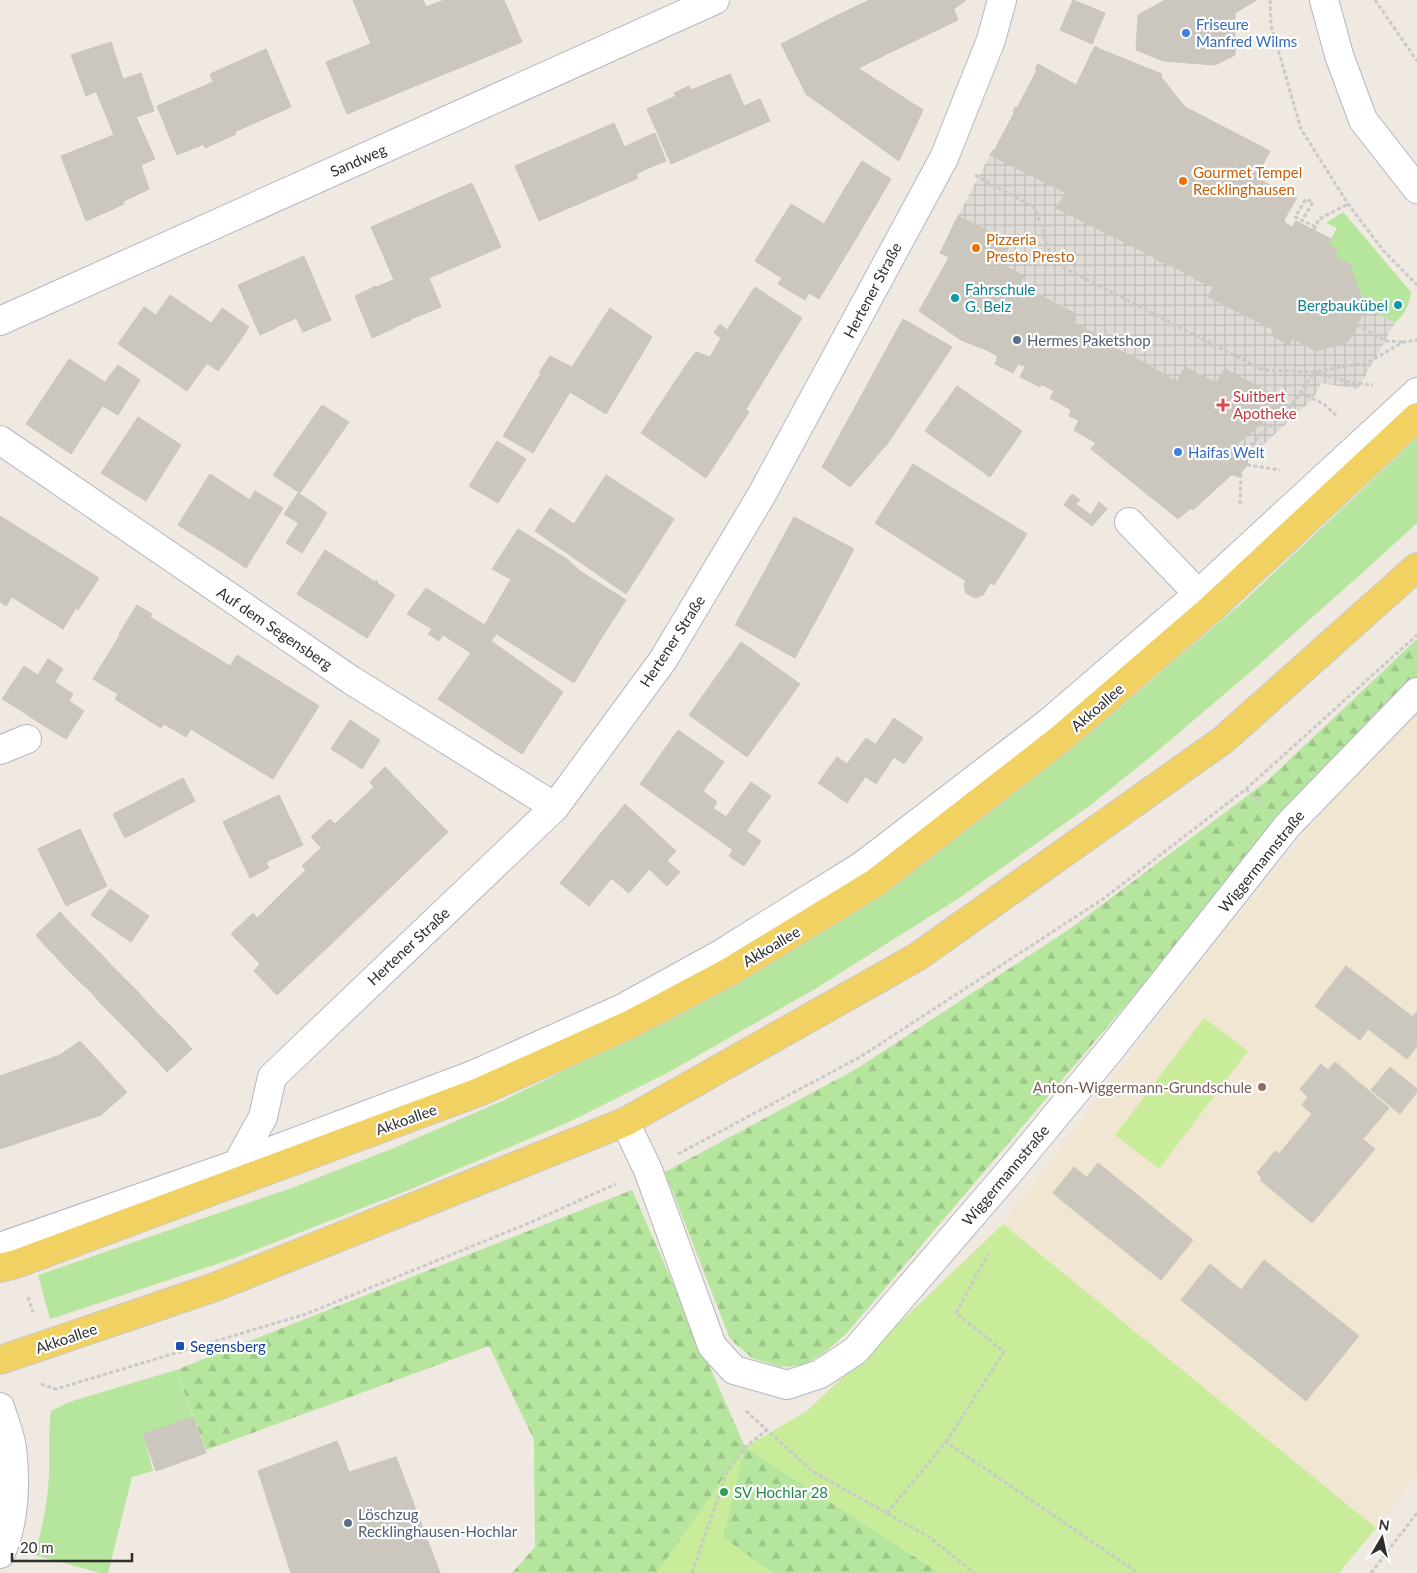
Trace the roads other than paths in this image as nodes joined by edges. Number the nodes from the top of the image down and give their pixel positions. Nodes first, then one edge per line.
1 (715, 0) edge
2 (1002, 0) edge
3 (1324, 0) edge
4 (1417, 189) edge
5 (0, 320) edge
6 (1417, 392) edge
7 (1417, 417) edge
8 (0, 440) edge
9 (1129, 522) dead end
10 (1417, 567) edge
11 (1206, 600) junction
12 (1417, 692) edge
13 (27, 739) dead end
14 (0, 750) edge
15 (555, 807) junction
16 (626, 1122) junction
17 (237, 1164) junction
18 (214, 1190) junction
19 (0, 1247) edge
20 (0, 1268) edge
21 (0, 1360) edge
22 (0, 1407) edge
23 (0, 1554) edge

1 - 5 street, Sandweg
2 - 15 street, Hertener Straße
3 - 4 street
6 - 11 street
7 - 11 main road, Akkoallee
8 - 15 street, Auf dem Segensberg
9 - 11 street
10 - 16 main road, Akkoallee
11 - 17 street
11 - 18 main road, Akkoallee
12 - 16 street, Wiggermannstraße
13 - 14 street
15 - 17 street, Hertener Straße
16 - 21 main road, Akkoallee
17 - 18 street, Hertener Straße
17 - 19 street
18 - 20 main road, Akkoallee
22 - 23 street

